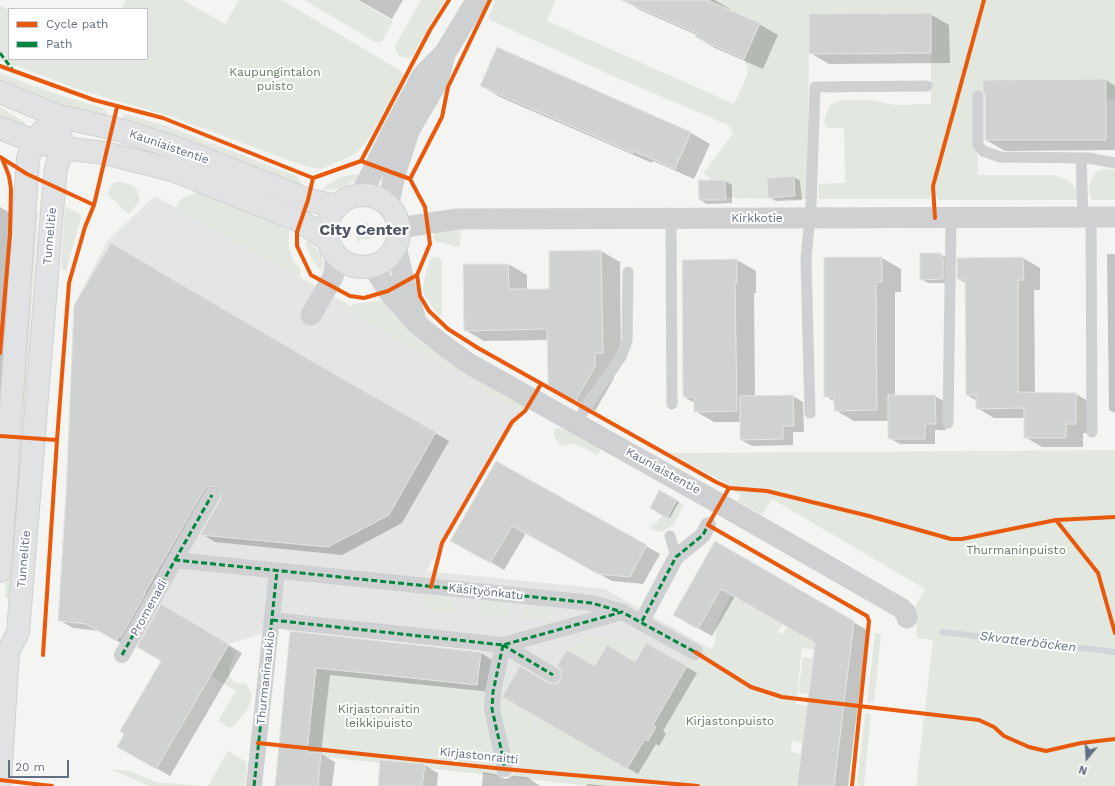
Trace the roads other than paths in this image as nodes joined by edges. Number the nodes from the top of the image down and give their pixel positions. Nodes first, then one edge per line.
1 (477, 0) edge
2 (445, 53) junction
3 (927, 86) dead end
4 (0, 92) edge
5 (978, 96) dead end
6 (58, 116) junction
7 (0, 128) edge
8 (33, 141) junction
9 (62, 148) junction
10 (1081, 158) junction
11 (1115, 163) edge
12 (361, 195) junction
13 (388, 205) junction
14 (337, 206) junction
15 (1087, 217) junction
16 (1115, 217) edge
17 (810, 218) junction
18 (951, 218) junction
19 (671, 219) junction
20 (398, 237) junction
21 (332, 248) junction
22 (373, 266) junction
23 (628, 272) dead end
24 (311, 315) dead end
25 (417, 324) junction
26 (672, 404) dead end
27 (810, 413) dead end
28 (577, 423) junction
29 (948, 423) dead end
30 (1092, 432) dead end
31 (212, 495) dead end
32 (708, 525) dead end
33 (670, 536) dead end
34 (676, 557) junction
35 (175, 560) junction
36 (0, 571) edge
37 (277, 571) junction
38 (622, 612) junction
39 (907, 618) dead end
40 (272, 620) junction
41 (642, 621) junction
42 (4, 643) edge
43 (503, 645) junction
44 (695, 652) dead end
45 (122, 656) dead end
46 (552, 674) dead end
47 (504, 769) dead end
48 (0, 780) edge
49 (254, 786) edge

1 - 2 street
2 - 12 street
2 - 13 street
3 - 17 lane
4 - 6 main road, Kauniaistentie
5 - 10 lane
6 - 8 main road
6 - 9 main road, Tunnelitie
6 - 14 main road, Kauniaistentie
7 - 8 main road, Kauniaistentie
8 - 9 main road, Kauniaistentie
8 - 36 main road, Tunnelitie
9 - 21 main road, Kauniaistentie
9 - 42 main road, Tunnelitie
10 - 11 lane
10 - 15 lane
12 - 13 main road
12 - 14 main road
13 - 20 main road
14 - 21 main road
15 - 16 street, Kirkkotie
15 - 18 street, Kirkkotie
15 - 30 lane
17 - 18 street, Kirkkotie
17 - 19 street, Kirkkotie
17 - 27 lane
18 - 29 lane
19 - 20 street, Kirkkotie
19 - 26 lane
20 - 22 main road
20 - 25 street
21 - 22 main road
21 - 24 street
22 - 25 street, Kauniaistentie
23 - 28 lane
25 - 28 street, Kauniaistentie
28 - 39 street, Kauniaistentie
31 - 35 street, Promenadi
32 - 34 street
33 - 34 lane
34 - 41 street
35 - 37 street
35 - 45 street, Promenadi
37 - 38 street, Käsityönkatu
37 - 40 street, Thurmaninaukio
38 - 41 street, Käsityönkatu
38 - 43 street
40 - 43 street
40 - 49 street, Thurmaninaukio
41 - 44 street, Käsityönkatu
42 - 48 main road, Tunnelitie
43 - 46 street
43 - 47 street

